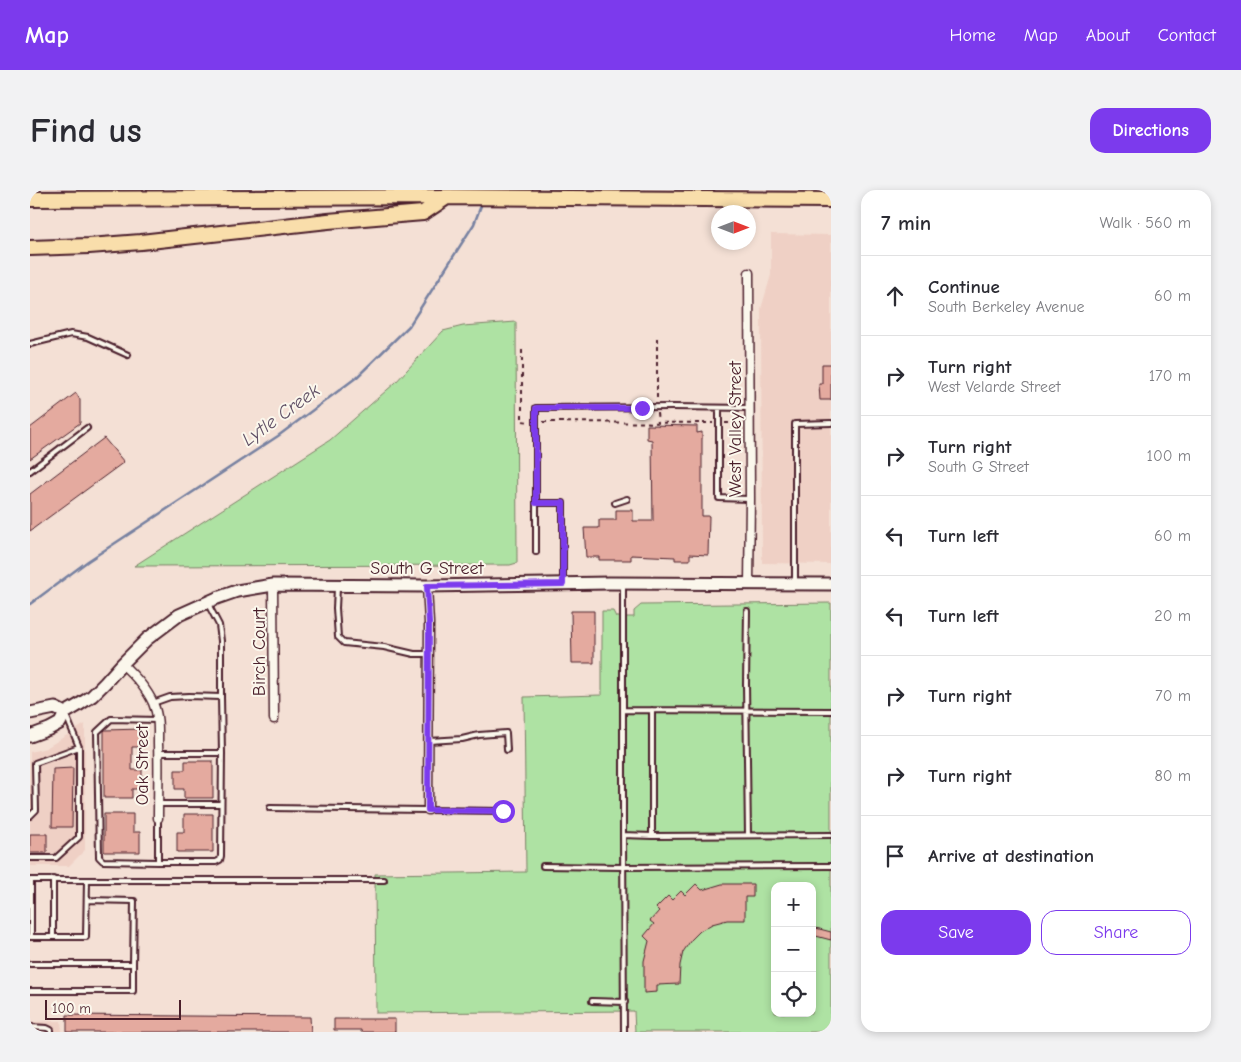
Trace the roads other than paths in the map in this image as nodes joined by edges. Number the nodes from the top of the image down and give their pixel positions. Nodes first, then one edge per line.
1 (447, 197) junction
2 (30, 199) edge
3 (831, 200) edge
4 (30, 248) edge
5 (749, 273) dead end
6 (30, 344) edge
7 (128, 355) dead end
8 (718, 408) junction
9 (750, 408) junction
10 (831, 423) edge
11 (86, 428) dead end
12 (30, 472) edge
13 (626, 499) dead end
14 (750, 499) junction
15 (536, 503) junction
16 (615, 503) dead end
17 (536, 552) dead end
18 (623, 583) junction
19 (563, 584) junction
20 (749, 584) junction
21 (795, 584) junction
22 (831, 584) edge
23 (273, 585) junction
24 (337, 586) junction
25 (427, 586) junction
26 (207, 602) junction
27 (747, 611) dead end
28 (429, 654) junction
29 (122, 664) junction
30 (221, 697) junction
31 (153, 703) junction
32 (623, 710) junction
33 (652, 710) junction
34 (831, 710) edge
35 (746, 711) junction
36 (30, 713) edge
37 (65, 713) junction
38 (274, 719) dead end
39 (158, 720) junction
40 (30, 736) edge
41 (429, 742) junction
42 (78, 747) junction
43 (507, 750) dead end
44 (158, 753) junction
45 (222, 753) junction
46 (35, 763) junction
47 (30, 764) edge
48 (158, 804) junction
49 (221, 804) junction
50 (270, 808) dead end
51 (428, 810) junction
52 (503, 811) dead end
53 (30, 816) edge
54 (158, 818) joint
55 (623, 835) junction
56 (748, 835) junction
57 (831, 835) edge
58 (652, 836) junction
59 (30, 858) edge
60 (158, 862) junction
61 (543, 866) dead end
62 (831, 866) edge
63 (624, 867) junction
64 (53, 879) junction
65 (30, 880) edge
66 (87, 880) junction
67 (384, 880) dead end
68 (87, 900) junction
69 (30, 937) edge
70 (53, 937) junction
71 (30, 964) edge
72 (133, 964) junction
73 (30, 991) edge
74 (592, 1000) dead end
75 (625, 1002) junction
76 (30, 1028) edge
77 (51, 1032) edge
78 (624, 1032) edge

1 - 2 highway
1 - 3 highway
1 - 4 highway
5 - 9 street, West Valley Street
6 - 7 lane
8 - 9 lane
8 - 14 lane
8 - 15 lane
9 - 14 street, West Valley Street
10 - 21 lane
11 - 12 lane
13 - 16 lane
14 - 20 street, West Valley Street
15 - 17 lane
15 - 19 lane
18 - 19 main road, South G Street
18 - 20 main road, South G Street
18 - 32 lane
19 - 25 main road, South G Street
20 - 21 main road, South G Street
21 - 22 main road, South G Street
23 - 24 main road, South G Street
23 - 26 main road, South G Street
23 - 38 street, Birch Court
24 - 25 main road, South G Street
24 - 28 lane
25 - 28 street
26 - 29 main road, South G Street
26 - 30 lane
27 - 35 lane
28 - 41 street
29 - 31 street, Oak Street
29 - 37 main road, South G Street
30 - 31 lane
30 - 45 lane
31 - 39 street, Oak Street
32 - 33 lane
32 - 55 lane
33 - 35 lane
33 - 58 lane
34 - 35 lane
35 - 56 lane
36 - 37 main road
37 - 40 main road, South G Street
37 - 42 lane
39 - 44 street, Oak Street
39 - 60 lane
41 - 43 lane
41 - 51 street
42 - 46 lane
42 - 59 lane
44 - 45 lane
44 - 48 street, Oak Street
45 - 49 lane
46 - 47 lane
46 - 53 lane
48 - 49 lane
48 - 54 street, Oak Street
49 - 60 lane
50 - 51 lane
51 - 52 lane
54 - 60 lane
55 - 58 lane
55 - 63 lane
56 - 57 lane
56 - 58 lane
61 - 63 lane
62 - 63 lane
63 - 75 lane
64 - 65 lane
64 - 66 lane
64 - 70 lane
65 - 69 lane
66 - 67 lane
66 - 68 lane
68 - 70 lane
68 - 72 lane
69 - 70 lane
71 - 72 lane
72 - 73 lane
74 - 75 lane
75 - 78 lane
76 - 77 lane

